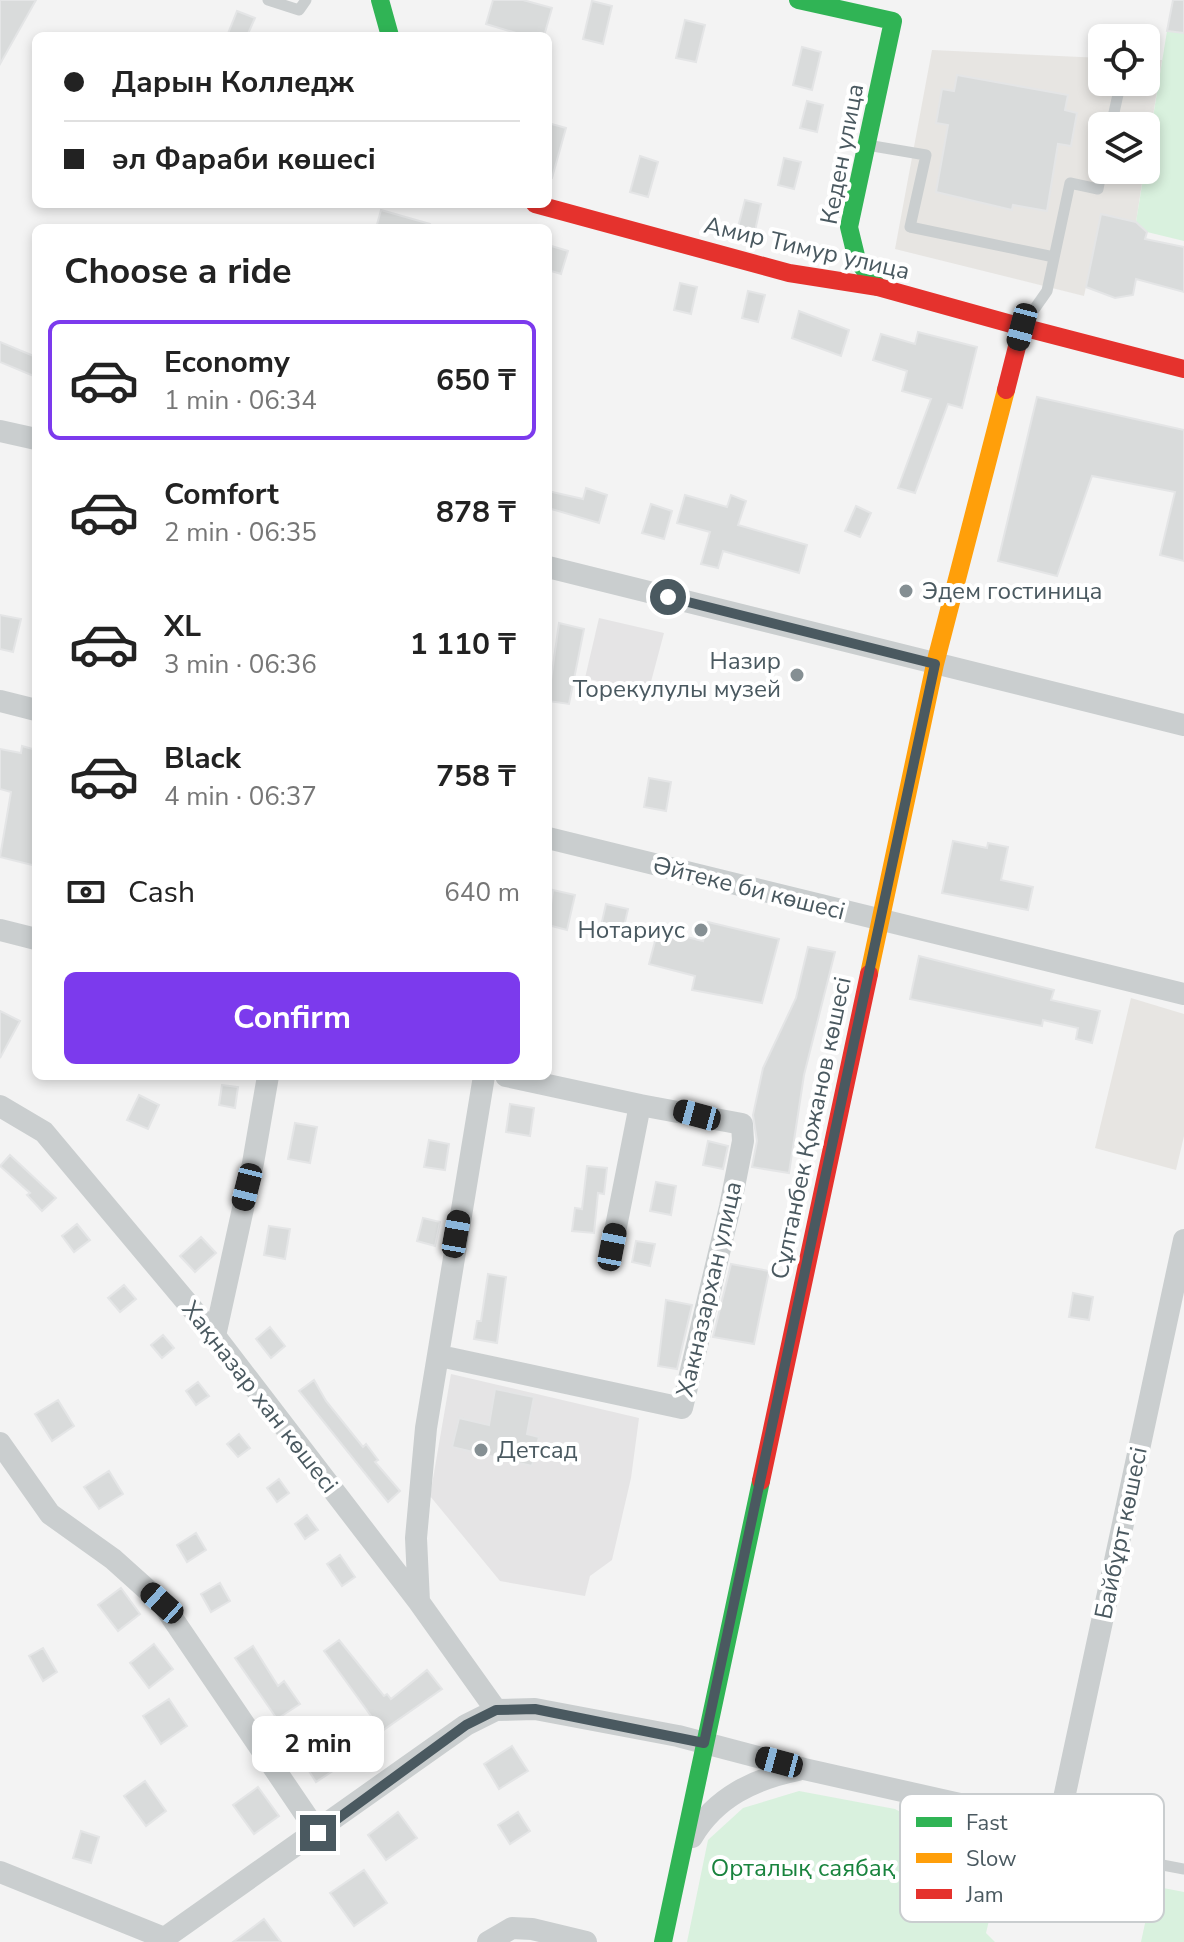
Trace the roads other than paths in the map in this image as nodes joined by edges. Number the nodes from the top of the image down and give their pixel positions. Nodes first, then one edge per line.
1 (268, 0) edge
2 (306, 0) edge
3 (380, 0) edge
4 (798, 0) edge
5 (895, 11) edge
6 (389, 32) edge
7 (867, 145) junction
8 (1099, 184) edge
9 (550, 208) edge
10 (1054, 257) junction
11 (878, 287) junction
12 (1022, 327) junction
13 (1184, 369) edge
14 (0, 431) edge
15 (32, 438) edge
16 (552, 568) edge
17 (935, 664) junction
18 (0, 701) edge
19 (32, 709) edge
20 (1184, 725) edge
21 (552, 839) edge
22 (879, 921) junction
23 (0, 930) edge
24 (32, 938) edge
25 (1184, 994) edge
26 (267, 1080) edge
27 (483, 1080) edge
28 (524, 1080) edge
29 (640, 1105) junction
30 (0, 1106) edge
31 (1184, 1240) edge
32 (612, 1247) dead end
33 (215, 1336) junction
34 (440, 1356) junction
35 (0, 1443) edge
36 (419, 1602) junction
37 (496, 1710) junction
38 (704, 1743) junction
39 (804, 1769) junction
40 (915, 1794) edge
41 (1065, 1794) edge
42 (318, 1833) junction
43 (679, 1859) junction
44 (1164, 1865) edge
45 (1184, 1869) edge
46 (0, 1872) edge
47 (162, 1940) edge
48 (488, 1942) edge
49 (586, 1942) edge
50 (663, 1942) edge

1 - 2 lane
3 - 6 main road
4 - 5 main road
5 - 7 main road, Кеден улица
7 - 10 lane
7 - 11 main road, Кеден улица
8 - 10 lane
9 - 11 main road, Амир Тимур улица
10 - 12 lane
11 - 12 main road, Амир Тимур улица
12 - 13 main road, Амир Тимур улица
12 - 17 main road, Сұлтанбек Қожанов көшесі
14 - 15 street
16 - 17 street
17 - 20 street
17 - 22 main road, Сұлтанбек Қожанов көшесі
18 - 19 street
21 - 22 street, Әйтеке би көшесі
22 - 25 street, Әйтеке би көшесі
22 - 38 main road, Сұлтанбек Қожанов көшесі
23 - 24 street
26 - 33 street
27 - 34 street
28 - 29 street, Хакназархан улица
29 - 32 street
29 - 34 street, Хакназархан улица
30 - 33 street, Хақназар хан көшесі
31 - 41 street, Байбұрт көшесі
33 - 36 street, Хақназар хан көшесі
34 - 36 street
35 - 42 street
36 - 37 street, Хақназар хан көшесі
37 - 38 street
37 - 42 street
38 - 39 street
38 - 43 main road, Сұлтанбек Қожанов көшесі
39 - 40 street
39 - 43 street
42 - 47 street
43 - 50 main road, Сұлтанбек Қожанов көшесі
44 - 45 lane
46 - 47 street
48 - 49 street

